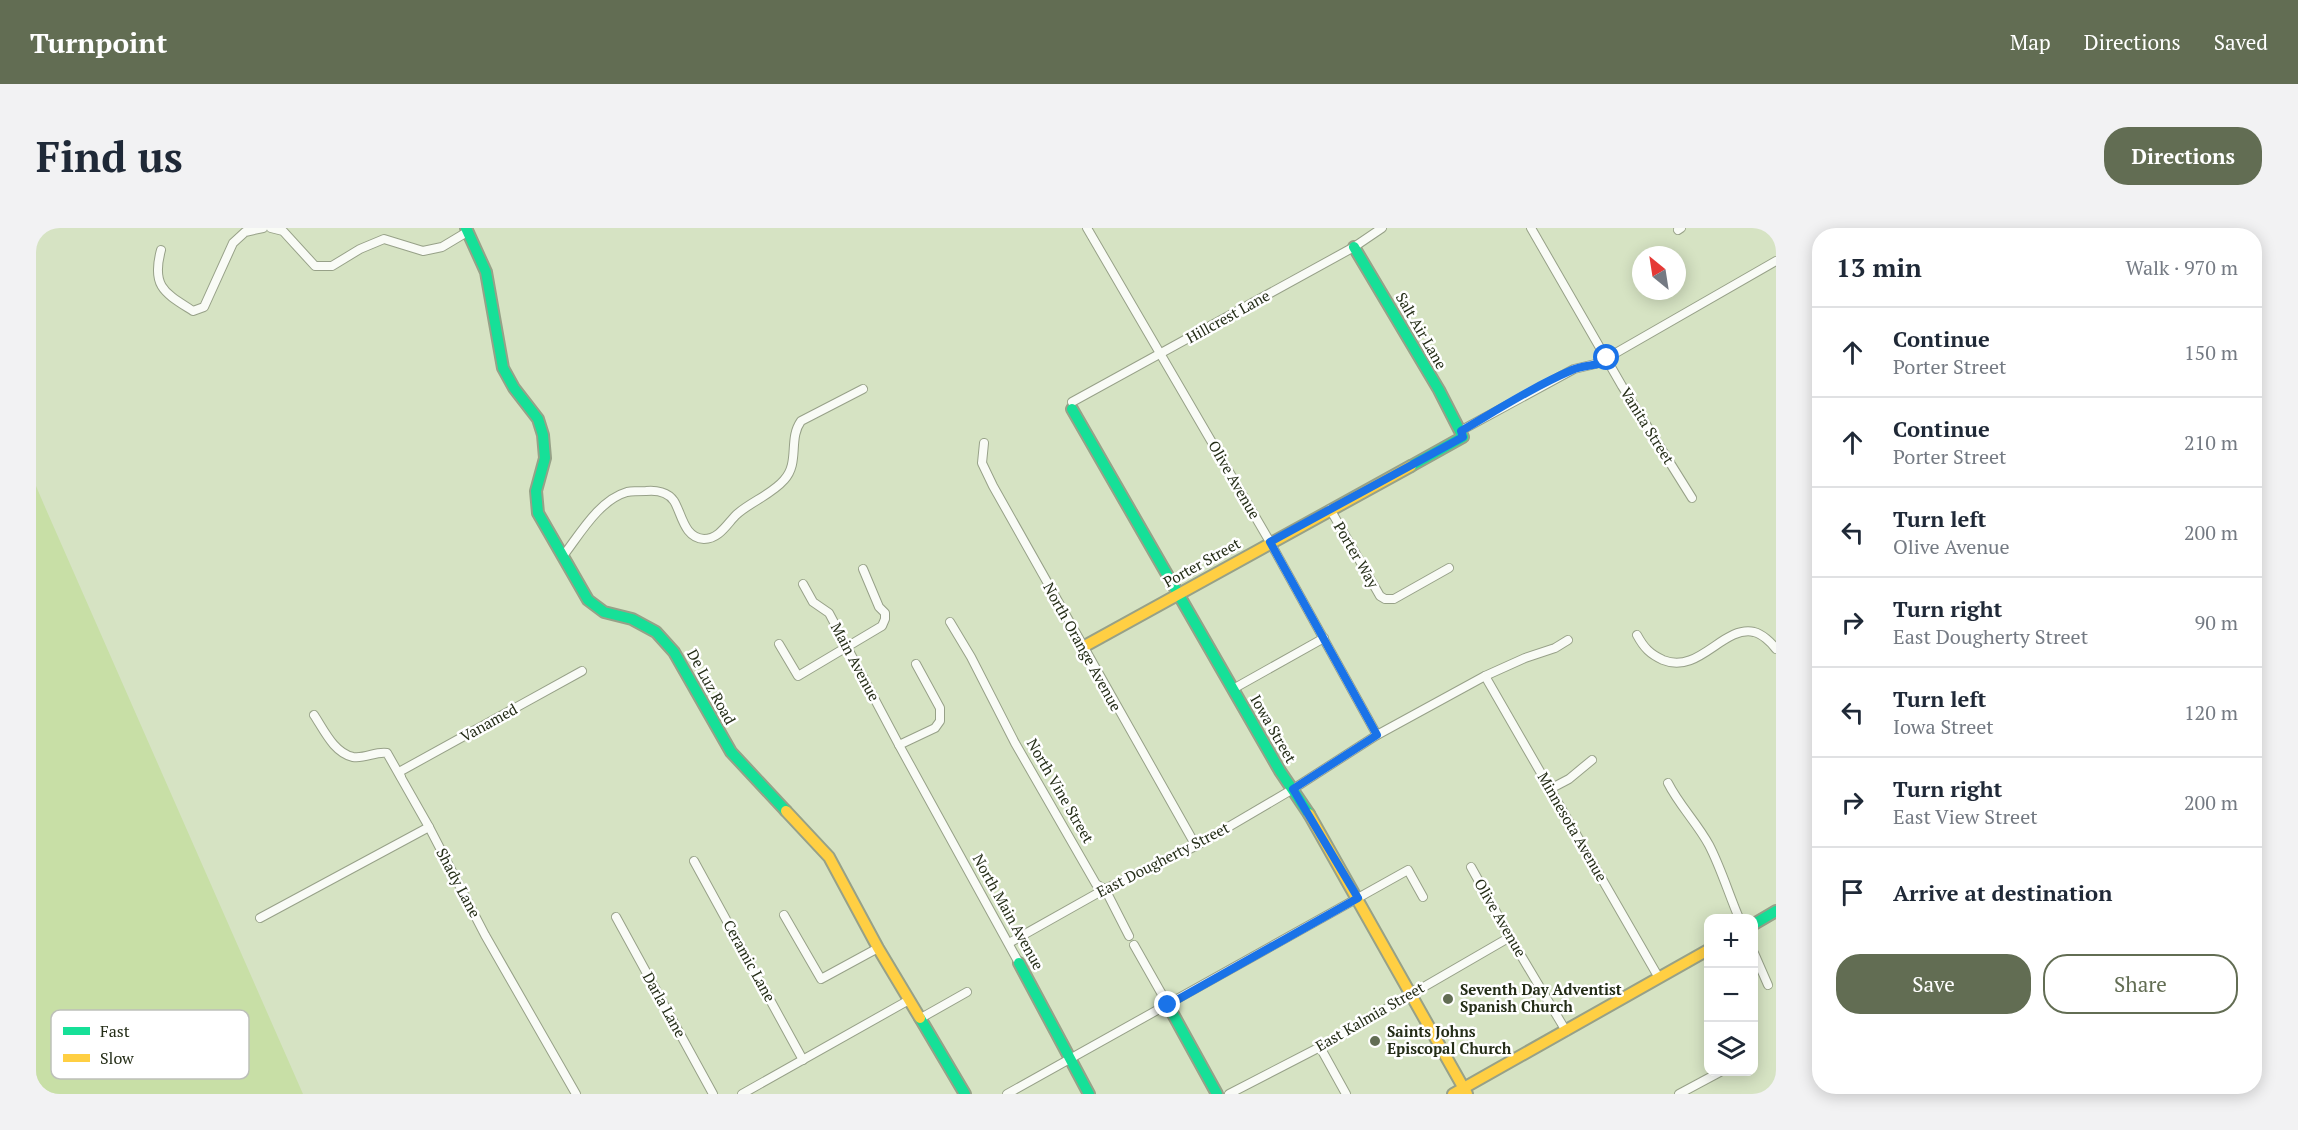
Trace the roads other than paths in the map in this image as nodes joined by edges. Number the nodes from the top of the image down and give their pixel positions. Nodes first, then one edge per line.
1 (263, 228) edge
2 (271, 228) edge
3 (1087, 228) edge
4 (1382, 228) edge
5 (1531, 228) edge
6 (466, 230) edge
7 (1354, 247) junction
8 (161, 250) dead end
9 (1776, 261) edge
10 (1161, 355) junction
11 (1607, 360) junction
12 (863, 389) dead end
13 (1072, 405) joint
14 (1462, 434) junction
15 (984, 443) dead end
16 (1692, 498) dead end
17 (1330, 509) junction
18 (1270, 542) junction
19 (563, 556) junction
20 (1449, 568) dead end
21 (863, 569) dead end
22 (803, 584) dead end
23 (1177, 594) junction
24 (950, 622) dead end
25 (1636, 635) dead end
26 (1324, 638) junction
27 (1568, 640) dead end
28 (779, 644) dead end
29 (847, 647) junction
30 (1083, 647) junction
31 (1776, 649) edge
32 (916, 664) dead end
33 (582, 671) dead end
34 (1485, 676) junction
35 (1233, 689) junction
36 (314, 715) dead end
37 (1377, 735) junction
38 (899, 745) junction
39 (1592, 760) dead end
40 (401, 777) junction
41 (1668, 783) dead end
42 (1293, 789) junction
43 (1551, 789) junction
44 (429, 827) junction
45 (1196, 846) junction
46 (694, 861) dead end
47 (1471, 867) dead end
48 (1105, 889) junction
49 (1423, 897) dead end
50 (1358, 898) junction
51 (1776, 911) edge
52 (1737, 914) edge
53 (784, 915) dead end
54 (616, 916) dead end
55 (260, 918) dead end
56 (1758, 922) edge
57 (1129, 936) dead end
58 (1510, 937) junction
59 (1009, 943) junction
60 (1134, 945) dead end
61 (878, 948) junction
62 (1704, 952) edge
63 (1758, 962) edge
64 (1019, 963) joint
65 (1659, 978) junction
66 (1768, 985) dead end
67 (967, 992) dead end
68 (1412, 994) junction
69 (909, 1000) junction
70 (1168, 1005) junction
71 (921, 1018) junction
72 (1566, 1031) junction
73 (1320, 1047) junction
74 (803, 1060) junction
75 (1070, 1060) junction
76 (1711, 1076) edge
77 (1466, 1091) edge
78 (576, 1094) edge
79 (713, 1094) edge
80 (742, 1094) edge
81 (965, 1094) edge
82 (1007, 1094) edge
83 (1089, 1094) edge
84 (1217, 1094) edge
85 (1229, 1094) edge
86 (1346, 1094) edge
87 (1453, 1094) edge
88 (1679, 1094) edge

1 - 8 street
2 - 6 street
3 - 10 street, Olive Avenue
4 - 7 street, Hillcrest Lane
5 - 11 street, Vanita Street
6 - 19 street, De Luz Road
7 - 10 street, Hillcrest Lane
7 - 14 street, Salt Air Lane
9 - 11 street, Porter Street
10 - 13 street, Hillcrest Lane
10 - 18 street, Olive Avenue
11 - 14 street, Porter Street
11 - 16 street, Vanita Street
12 - 19 street
13 - 23 street, Iowa Street
14 - 17 street, Porter Street
15 - 30 street, North Orange Avenue
17 - 18 street, Porter Street
17 - 20 street, Porter Way
18 - 23 street, Porter Street
18 - 26 street, Olive Avenue
19 - 61 street, De Luz Road
21 - 29 street
22 - 29 street, Main Avenue
23 - 30 street, Porter Street
23 - 35 street, Iowa Street
24 - 48 street, North Vine Street
25 - 31 street
26 - 35 street
26 - 37 street, Olive Avenue
27 - 34 street, East Dougherty Street
28 - 29 street
29 - 38 street, Main Avenue
30 - 45 street, North Orange Avenue
32 - 38 street
33 - 40 street, Vanamed
34 - 37 street, East Dougherty Street
34 - 43 street, Minnesota Avenue
35 - 42 street, Iowa Street
36 - 40 street, Shady Lane
37 - 42 street, East Dougherty Street
38 - 59 street, North Main Avenue
39 - 43 street
40 - 44 street, Shady Lane
41 - 52 street
42 - 45 street, East Dougherty Street
42 - 50 street, Iowa Street
43 - 65 street, Minnesota Avenue
44 - 55 street
44 - 78 street, Shady Lane
45 - 48 street, East Dougherty Street
46 - 74 street, Ceramic Lane
47 - 58 street, Olive Avenue
48 - 57 street, North Vine Street
48 - 59 street, East Dougherty Street
49 - 50 street
50 - 68 street, Iowa Street
50 - 70 street
51 - 56 street
53 - 61 street
54 - 79 street, Darla Lane
58 - 68 street, East Kalmia Street
58 - 72 street, Olive Avenue
59 - 64 street, North Main Avenue
60 - 70 street
61 - 69 street, De Luz Road
62 - 65 street
63 - 66 street
64 - 75 street, North Main Avenue
65 - 72 street
67 - 71 street
68 - 73 street, East Kalmia Street
68 - 77 street, Iowa Street
69 - 71 street, De Luz Road
69 - 74 street
70 - 75 street
70 - 84 street
71 - 81 street, De Luz Road
72 - 77 street
73 - 85 street, East Kalmia Street
73 - 86 street
74 - 80 street
75 - 82 street
75 - 83 street, North Main Avenue
76 - 88 street
77 - 87 street

